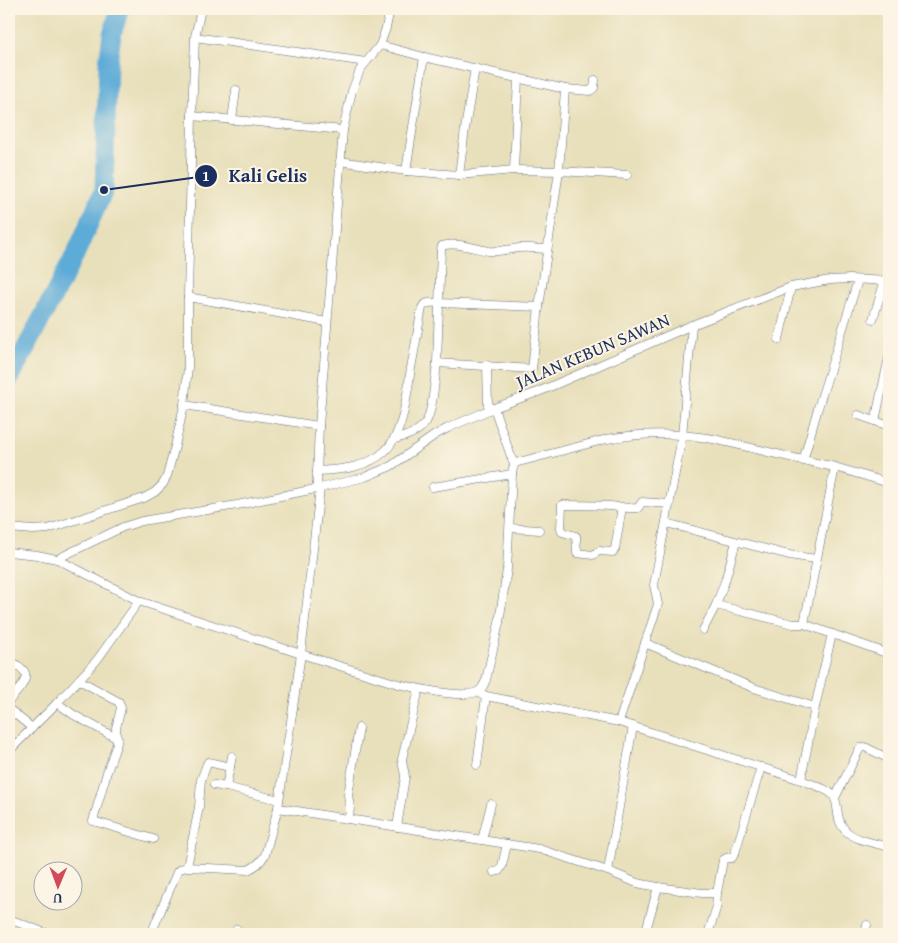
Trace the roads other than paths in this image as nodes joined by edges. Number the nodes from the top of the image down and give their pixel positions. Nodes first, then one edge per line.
1 (201, 9) edge
2 (390, 9) edge
3 (195, 37) junction
4 (380, 45) junction
5 (424, 57) junction
6 (366, 62) junction
7 (475, 68) junction
8 (518, 78) junction
9 (595, 80) dead end
10 (565, 89) junction
11 (236, 90) dead end
12 (192, 116) junction
13 (232, 120) junction
14 (343, 130) junction
15 (340, 161) junction
16 (514, 170) junction
17 (406, 171) junction
18 (459, 175) junction
19 (627, 175) dead end
20 (558, 176) junction
21 (547, 249) junction
22 (858, 280) junction
23 (887, 281) edge
24 (791, 287) junction
25 (188, 297) junction
26 (439, 303) junction
27 (538, 306) junction
28 (873, 319) dead end
29 (328, 322) junction
30 (692, 326) junction
31 (779, 339) dead end
32 (889, 357) edge
33 (437, 363) junction
34 (487, 365) junction
35 (184, 405) junction
36 (491, 408) junction
37 (858, 414) dead end
38 (875, 421) junction
39 (319, 426) junction
40 (889, 426) edge
41 (682, 436) junction
42 (394, 439) junction
43 (802, 460) junction
44 (514, 465) junction
45 (835, 467) junction
46 (317, 473) junction
47 (512, 474) junction
48 (889, 484) edge
49 (318, 487) junction
50 (433, 487) dead end
51 (670, 504) junction
52 (622, 507) junction
53 (666, 524) junction
54 (9, 528) edge
55 (510, 528) junction
56 (539, 530) dead end
57 (736, 542) junction
58 (9, 552) edge
59 (57, 559) junction
60 (816, 559) junction
61 (139, 601) junction
62 (716, 605) junction
63 (804, 624) junction
64 (703, 630) dead end
65 (832, 634) junction
66 (645, 643) junction
67 (301, 654) junction
68 (889, 654) edge
69 (9, 660) edge
70 (79, 680) junction
71 (420, 689) junction
72 (478, 692) junction
73 (486, 696) junction
74 (9, 701) edge
75 (56, 704) junction
76 (815, 707) junction
77 (9, 709) edge
78 (619, 722) junction
79 (633, 726) junction
80 (32, 728) junction
81 (359, 728) dead end
82 (118, 739) junction
83 (9, 751) edge
84 (232, 756) dead end
85 (889, 759) edge
86 (477, 764) dead end
87 (230, 767) junction
88 (761, 767) junction
89 (801, 780) junction
90 (214, 785) dead end
91 (226, 787) junction
92 (835, 798) junction
93 (278, 804) junction
94 (491, 804) dead end
95 (349, 819) junction
96 (397, 826) junction
97 (154, 839) dead end
98 (482, 840) junction
99 (507, 844) junction
100 (889, 847) edge
101 (187, 867) junction
102 (608, 871) junction
103 (494, 872) dead end
104 (658, 887) junction
105 (717, 893) junction
106 (9, 919) edge
107 (867, 925) dead end
108 (709, 931) dead end
109 (48, 934) edge
110 (151, 934) edge
111 (645, 934) edge
112 (865, 934) edge

1 - 3 street
2 - 4 street
3 - 6 street
3 - 12 street
4 - 5 street
4 - 6 street
5 - 7 street
5 - 17 street
6 - 14 street
7 - 8 street
7 - 18 street
8 - 10 street
8 - 16 street
9 - 10 street
10 - 20 street
11 - 13 street
12 - 13 street
12 - 25 street
13 - 14 street
14 - 15 street
15 - 17 street
15 - 29 street
16 - 18 street
16 - 20 street
17 - 18 street
19 - 20 street
20 - 21 street
21 - 26 street
21 - 27 street
22 - 23 street, JALAN KEBUN SAWAN
22 - 24 street, JALAN KEBUN SAWAN
22 - 43 street
23 - 28 street
24 - 30 street, JALAN KEBUN SAWAN
24 - 31 street
25 - 29 street
25 - 35 street
26 - 27 street
26 - 33 street
26 - 42 street
27 - 34 street
29 - 39 street
30 - 36 street, JALAN KEBUN SAWAN
30 - 41 street
32 - 38 street
33 - 34 street
33 - 42 street
34 - 36 street
35 - 39 street
35 - 54 street
36 - 44 street
36 - 49 street, JALAN KEBUN SAWAN
37 - 38 street
38 - 40 street
39 - 46 street
41 - 43 street
41 - 44 street
41 - 51 street
42 - 46 street
43 - 45 street
44 - 47 street
45 - 48 street
45 - 60 street
46 - 49 street
47 - 50 street
47 - 55 street
49 - 59 street, JALAN KEBUN SAWAN
49 - 67 street
51 - 52 street
51 - 53 street
52 - 52 street
53 - 57 street
53 - 66 street
55 - 56 street
55 - 72 street
57 - 60 street
57 - 62 street
58 - 59 street
59 - 61 street
60 - 63 street
61 - 67 street
61 - 70 street
62 - 63 street
62 - 64 street
63 - 65 street
65 - 68 street
65 - 76 street
66 - 76 street
66 - 78 street
67 - 71 street
67 - 93 street
69 - 74 street
70 - 75 street
70 - 82 street
71 - 72 street
71 - 96 street
72 - 73 street
73 - 78 street
73 - 86 street
75 - 80 street
75 - 82 street
76 - 89 street
77 - 80 street
78 - 79 street
79 - 88 street
79 - 102 street
80 - 83 street
81 - 95 street
82 - 97 street
84 - 87 street
85 - 92 street
87 - 91 street
87 - 101 street
88 - 89 street
88 - 105 street
89 - 92 street
90 - 91 street
91 - 93 street
92 - 100 street
93 - 95 street
93 - 101 street
94 - 98 street
95 - 96 street
96 - 98 street
98 - 99 street
99 - 102 street
99 - 103 street
101 - 110 street
102 - 104 street
104 - 105 street
104 - 111 street
105 - 108 street
106 - 109 street
107 - 112 street

